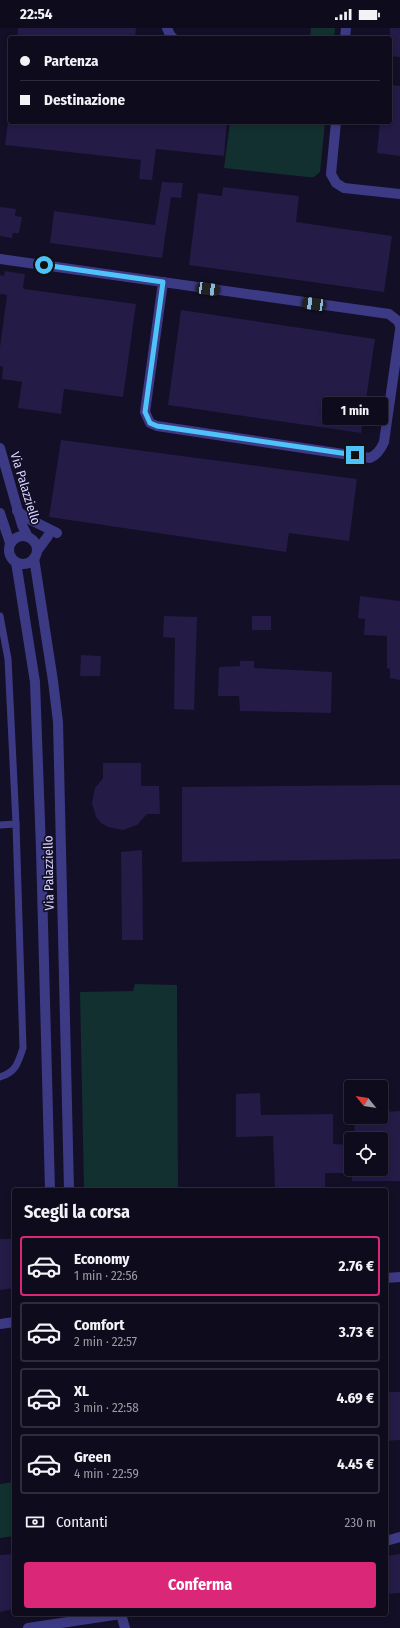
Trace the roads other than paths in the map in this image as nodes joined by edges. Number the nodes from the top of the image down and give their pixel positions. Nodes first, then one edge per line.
1 (336, 124) edge
2 (400, 194) edge
3 (0, 259) edge
4 (163, 282) junction
5 (400, 326) edge
6 (400, 330) edge
7 (0, 448) edge
8 (18, 511) junction
9 (0, 513) edge
10 (57, 533) dead end
11 (10, 543) junction
12 (33, 547) junction
13 (16, 562) junction
14 (0, 616) edge
15 (16, 824) junction
16 (0, 826) edge
17 (0, 1077) edge
18 (50, 1188) edge
19 (69, 1188) edge
20 (400, 1277) edge
21 (388, 1278) edge
22 (12, 1323) edge
23 (0, 1324) edge
24 (400, 1537) edge
25 (388, 1540) edge
26 (108, 1616) edge
27 (122, 1616) edge
28 (28, 1628) edge
29 (125, 1628) edge

1 - 2 street
3 - 4 street
4 - 5 street
4 - 6 street
7 - 8 street, Via Palazziello
8 - 10 street
8 - 12 street, Via Palazziello
9 - 11 street
11 - 12 street
11 - 13 street
12 - 13 street
12 - 19 street, Via Palazziello
13 - 18 street, Via Palazziello
14 - 15 lane
15 - 16 lane
15 - 17 lane
20 - 21 street
22 - 23 street
24 - 25 street
26 - 28 street
27 - 29 street

